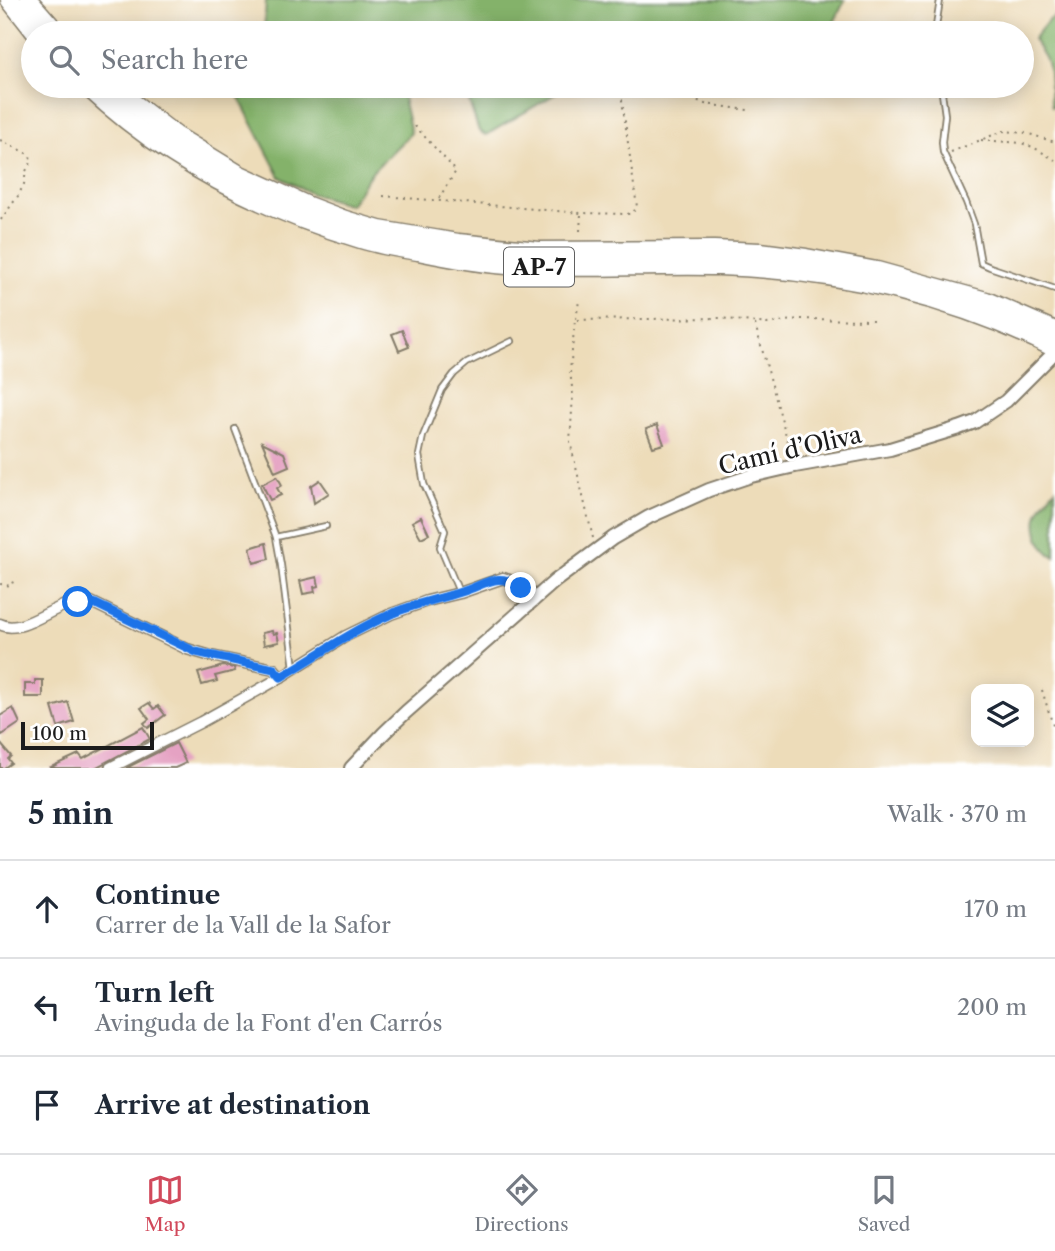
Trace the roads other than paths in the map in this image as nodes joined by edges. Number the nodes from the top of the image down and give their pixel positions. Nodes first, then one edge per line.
1 (10, 0) edge
2 (28, 0) edge
3 (940, 0) edge
4 (27, 21) edge
5 (46, 21) edge
6 (937, 21) edge
7 (101, 98) edge
8 (127, 98) edge
9 (943, 98) edge
10 (1055, 289) edge
11 (1032, 329) junction
12 (1055, 331) edge
13 (512, 341) dead end
14 (1055, 350) edge
15 (235, 429) dead end
16 (326, 526) dead end
17 (276, 537) junction
18 (460, 593) junction
19 (534, 601) junction
20 (0, 624) edge
21 (294, 669) junction
22 (281, 677) junction
23 (110, 768) edge
24 (351, 768) edge

1 - 4 highway
2 - 5 highway
3 - 6 lane
7 - 11 highway, AP-7
8 - 11 highway, AP-7
9 - 10 lane
11 - 12 highway, AP-7
11 - 14 highway, AP-7
13 - 18 lane
14 - 19 street, Camí d’Oliva
15 - 17 lane
16 - 17 lane
17 - 21 lane
18 - 19 street
18 - 21 street
19 - 24 street, Camí d’Oliva
20 - 22 street
21 - 22 street
22 - 23 street

